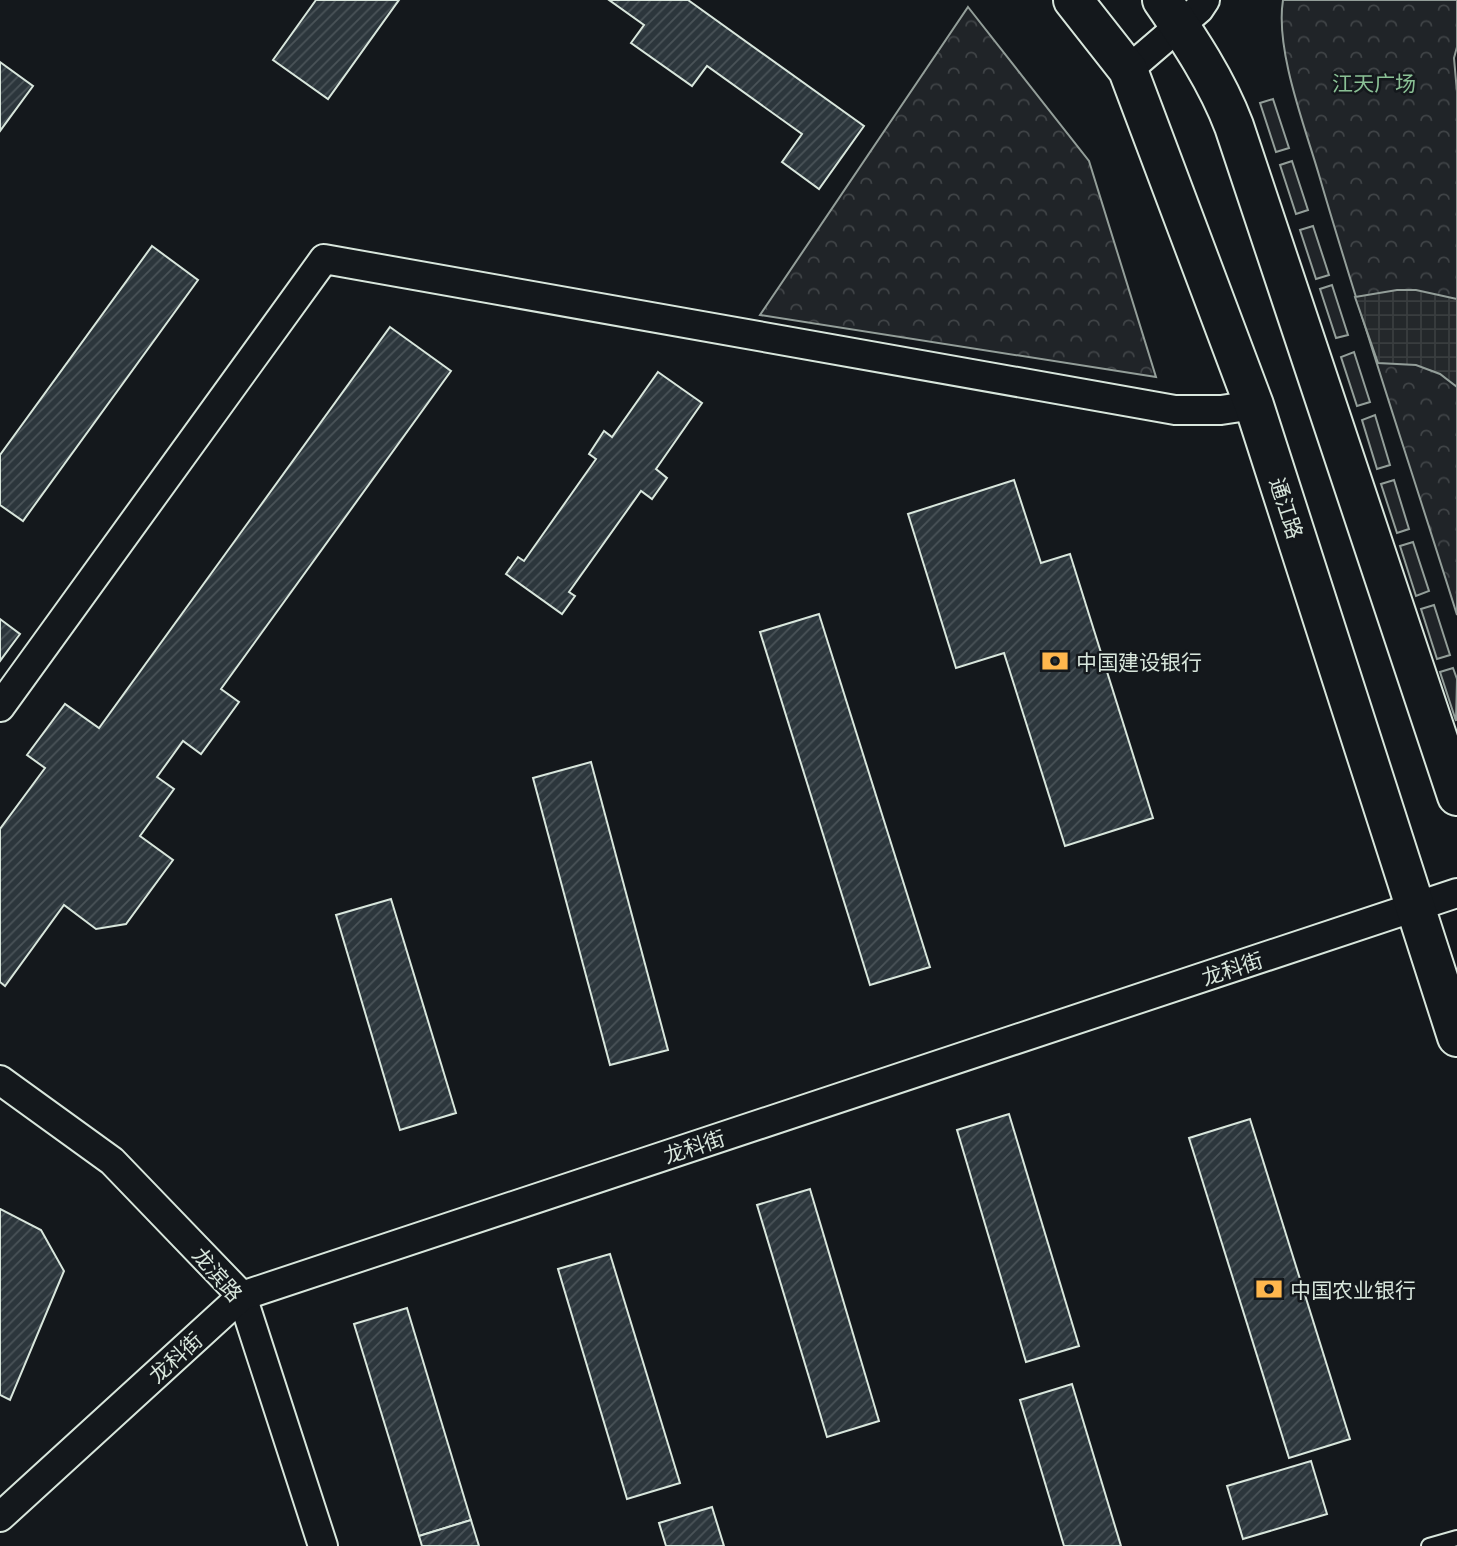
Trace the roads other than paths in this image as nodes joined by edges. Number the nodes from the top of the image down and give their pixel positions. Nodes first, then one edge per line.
1 (1073, 0) edge
2 (1182, 8) edge
3 (1128, 70) junction
4 (1254, 405) junction
5 (0, 707) edge
6 (1457, 796) edge
7 (1457, 893) edge
8 (1415, 907) junction
9 (1457, 1037) edge
10 (0, 1080) edge
11 (242, 1296) junction
12 (0, 1517) edge
13 (1457, 1538) edge
14 (323, 1546) edge
15 (1429, 1546) edge

1 - 3 main road, 通江路
2 - 3 street
2 - 6 main road
3 - 4 main road, 通江路
4 - 5 street
4 - 8 main road, 通江路
7 - 8 street, 龙科街
8 - 9 main road, 通江路
8 - 11 street, 龙科街
10 - 11 street, 龙滨路
11 - 12 street, 龙科街
11 - 14 street, 龙滨路
13 - 15 lane

